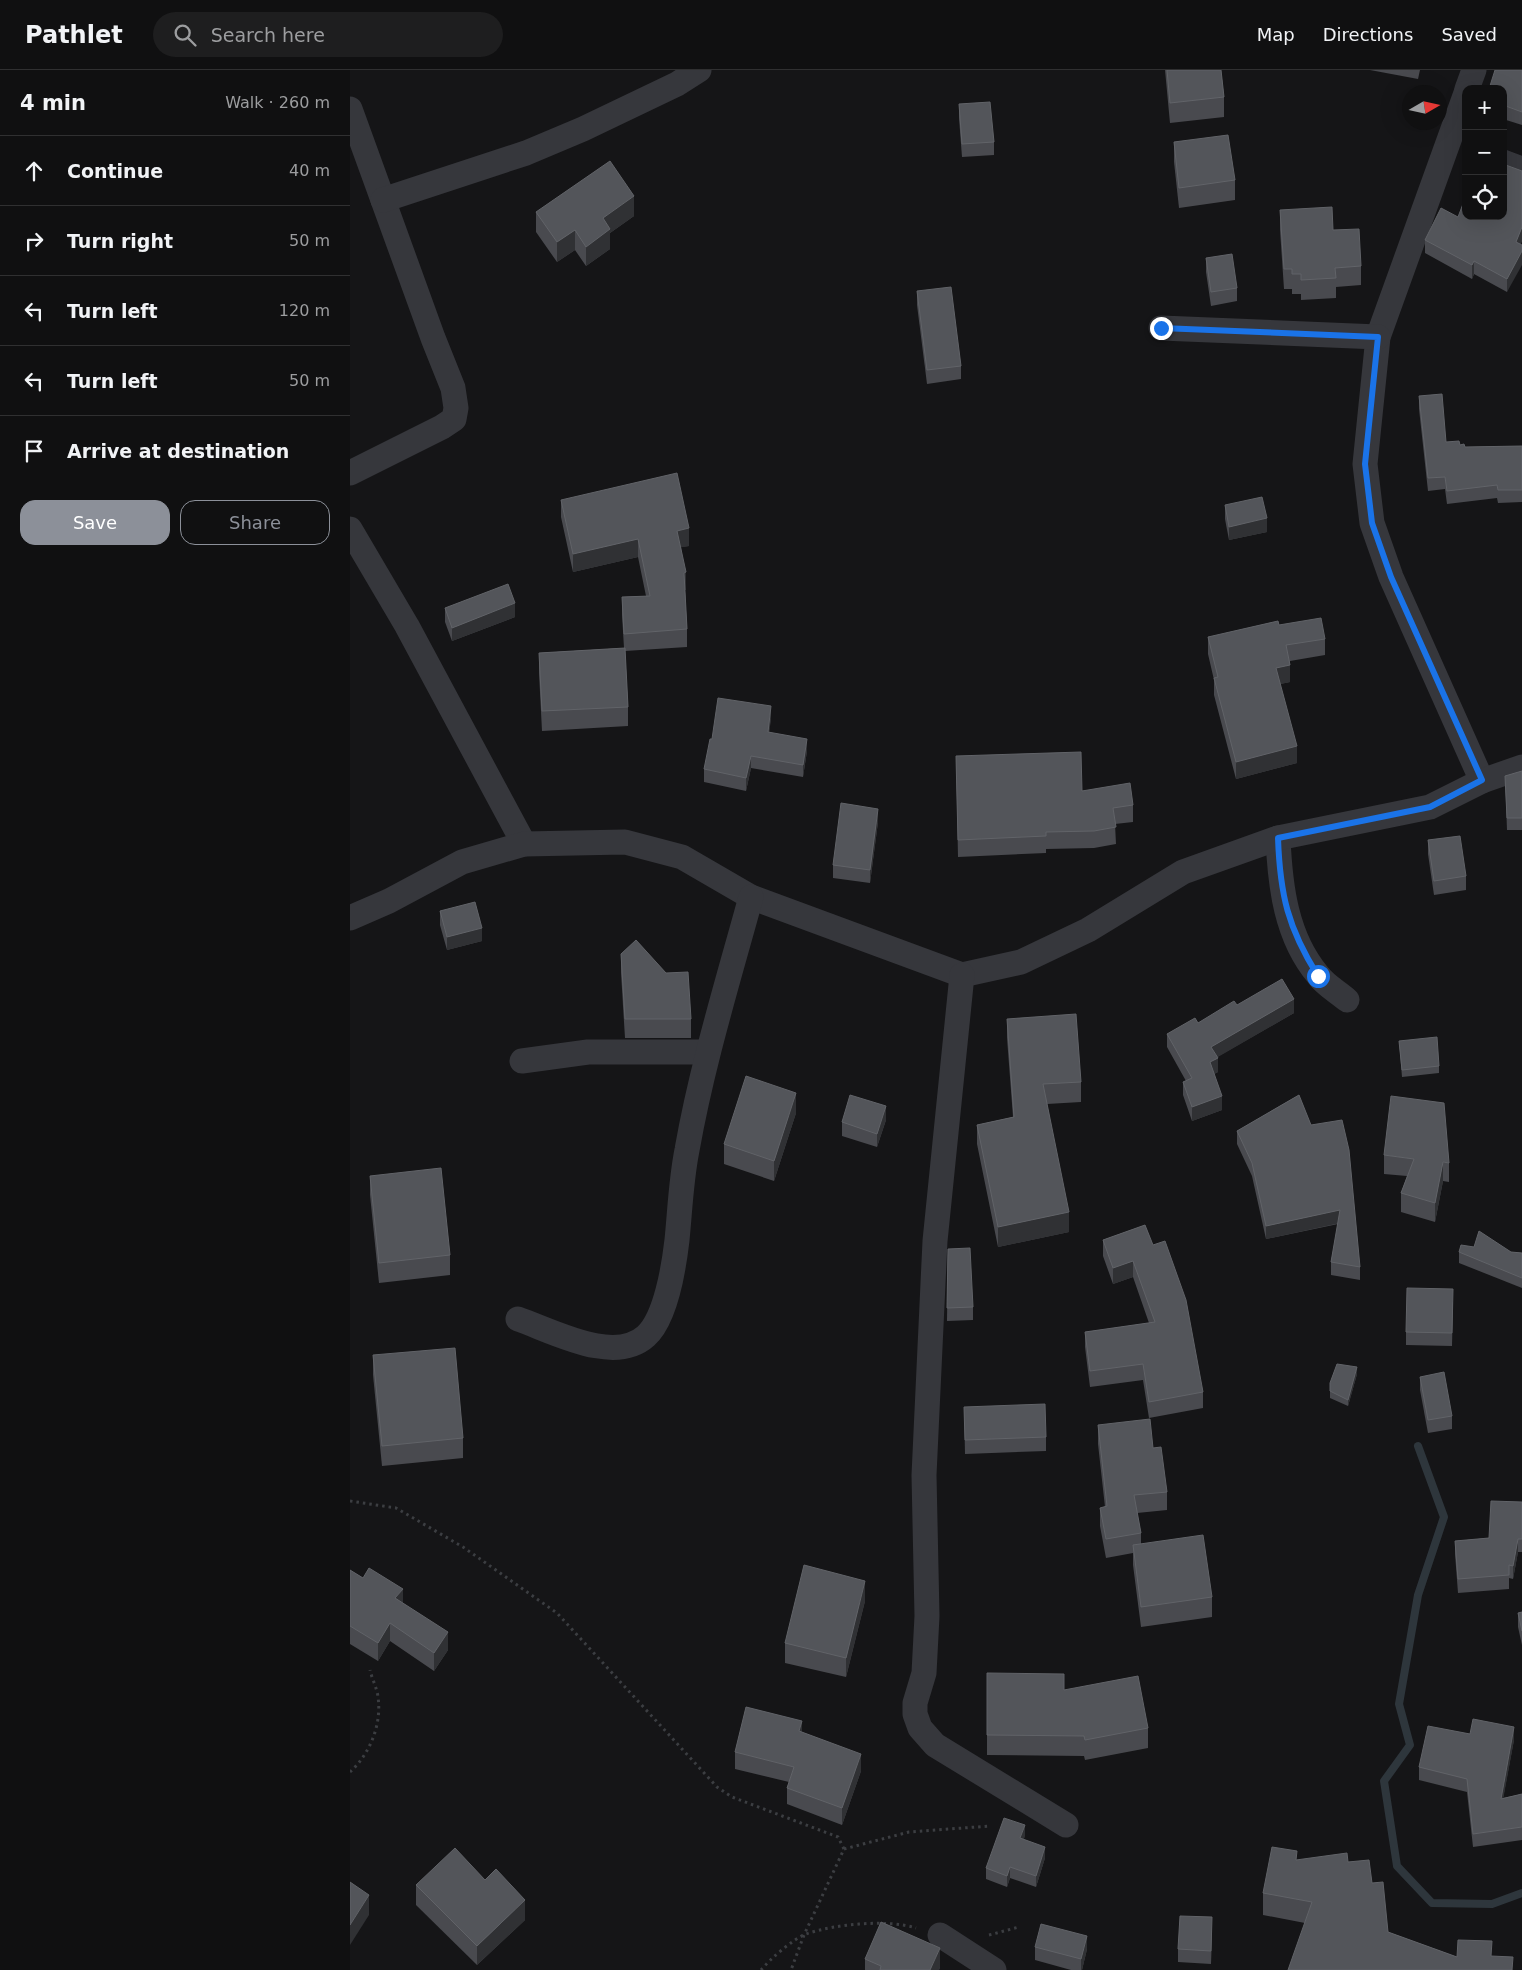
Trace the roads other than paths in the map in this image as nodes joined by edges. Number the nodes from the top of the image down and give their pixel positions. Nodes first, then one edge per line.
1 (699, 70) edge
2 (1474, 70) edge
3 (1468, 85) edge
4 (350, 109) edge
5 (1462, 116) edge
6 (1457, 145) edge
7 (1507, 163) edge
8 (1522, 169) edge
9 (383, 200) junction
10 (1161, 328) dead end
11 (1378, 337) junction
12 (350, 474) edge
13 (350, 529) edge
14 (1522, 767) edge
15 (1482, 780) junction
16 (1278, 838) junction
17 (524, 844) junction
18 (751, 897) junction
19 (350, 918) edge
20 (962, 975) junction
21 (1347, 1000) dead end
22 (708, 1052) junction
23 (522, 1061) dead end
24 (518, 1319) dead end
25 (1066, 1825) dead end
26 (940, 1935) road end
27 (994, 1970) edge

1 - 9 street
2 - 3 street
4 - 9 street
5 - 6 street
6 - 11 street
7 - 8 street
9 - 12 street
10 - 11 street
11 - 15 street
13 - 17 street
14 - 15 street
15 - 16 street
16 - 20 street
16 - 21 street
17 - 18 street
17 - 19 street
18 - 20 street
18 - 22 street
20 - 25 street
22 - 23 street
22 - 24 street
26 - 27 street

